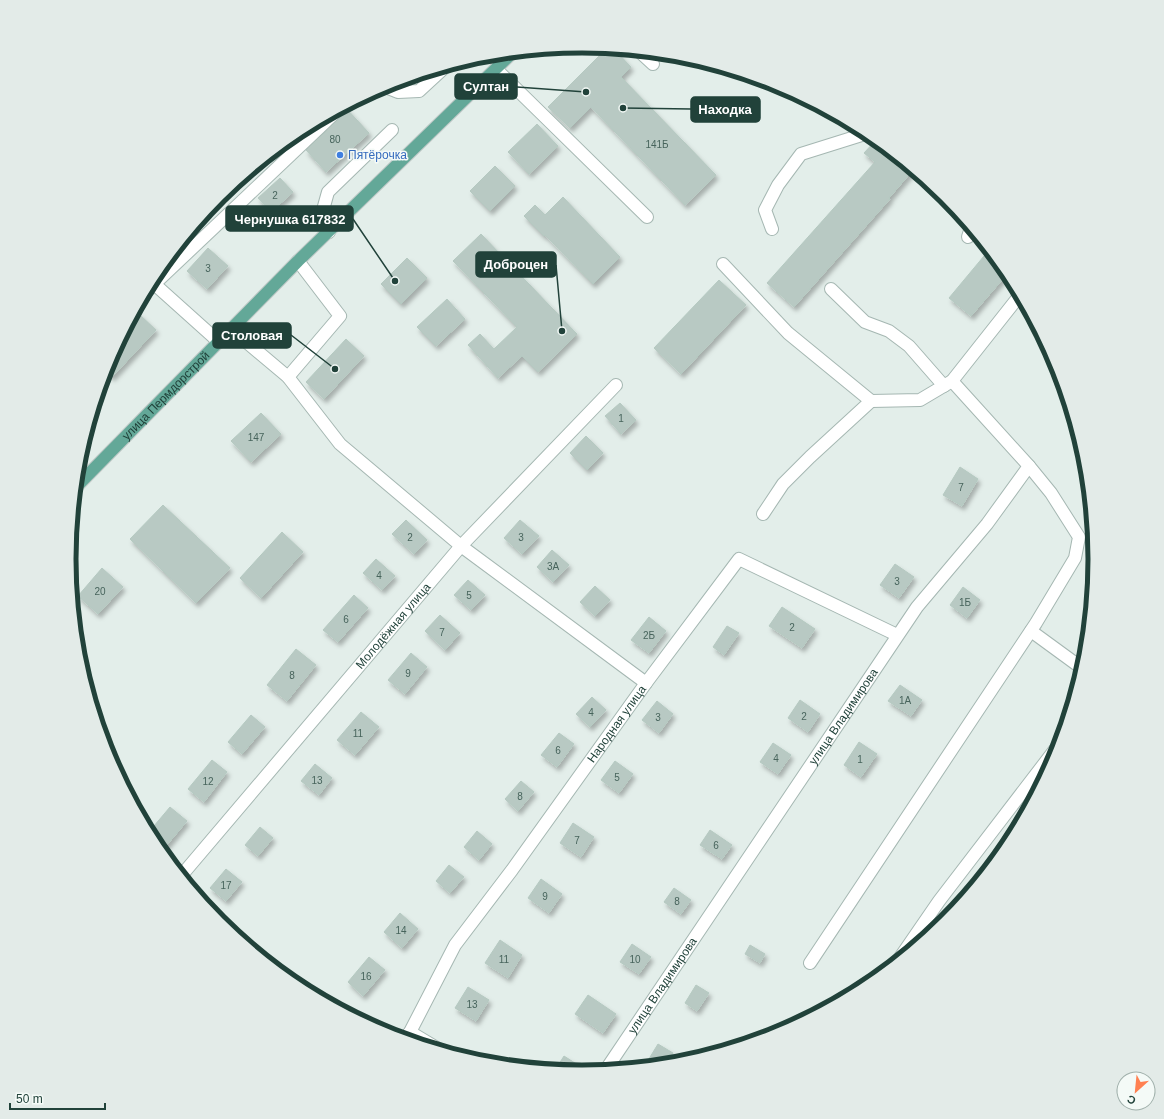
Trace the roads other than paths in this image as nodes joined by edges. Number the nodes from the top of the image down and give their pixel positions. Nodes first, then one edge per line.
1 (645, 57) edge
2 (506, 59) edge
3 (653, 64) dead end
4 (496, 69) junction
5 (437, 74) edge
6 (393, 90) edge
7 (321, 126) edge
8 (392, 130) dead end
9 (859, 136) edge
10 (647, 217) dead end
11 (772, 229) dead end
12 (329, 232) junction
13 (298, 261) junction
14 (723, 264) dead end
15 (168, 269) edge
16 (154, 289) edge
17 (831, 289) dead end
18 (1017, 299) edge
19 (231, 329) junction
20 (219, 342) junction
21 (288, 377) junction
22 (948, 383) junction
23 (616, 385) dead end
24 (871, 401) junction
25 (1029, 466) junction
26 (82, 481) edge
27 (763, 514) dead end
28 (461, 546) junction
29 (1031, 631) junction
30 (897, 635) junction
31 (1077, 665) edge
32 (646, 682) junction
33 (1047, 760) edge
34 (184, 873) edge
35 (907, 947) edge
36 (810, 963) dead end
37 (408, 1035) edge
38 (609, 1065) edge

1 - 3 street
2 - 4 main road, улица Пермдорстрой
4 - 10 street
4 - 12 main road, улица Пермдорстрой
5 - 6 street
7 - 15 street
8 - 12 street
9 - 11 street
12 - 13 main road, улица Пермдорстрой
13 - 19 main road, улица Пермдорстрой
13 - 21 street
14 - 24 street
16 - 20 street
17 - 22 street
18 - 22 street
19 - 20 main road, улица Пермдорстрой
19 - 21 street
20 - 26 main road, улица Пермдорстрой
21 - 28 street
22 - 24 street
22 - 25 street
23 - 28 street, Молодёжная улица
24 - 27 street
25 - 29 street
25 - 30 street, улица Владимирова
28 - 32 street
28 - 34 street, Молодёжная улица
29 - 31 street
29 - 36 street
30 - 32 street, Народная улица
30 - 38 street, улица Владимирова
32 - 37 street, Народная улица
33 - 35 street

